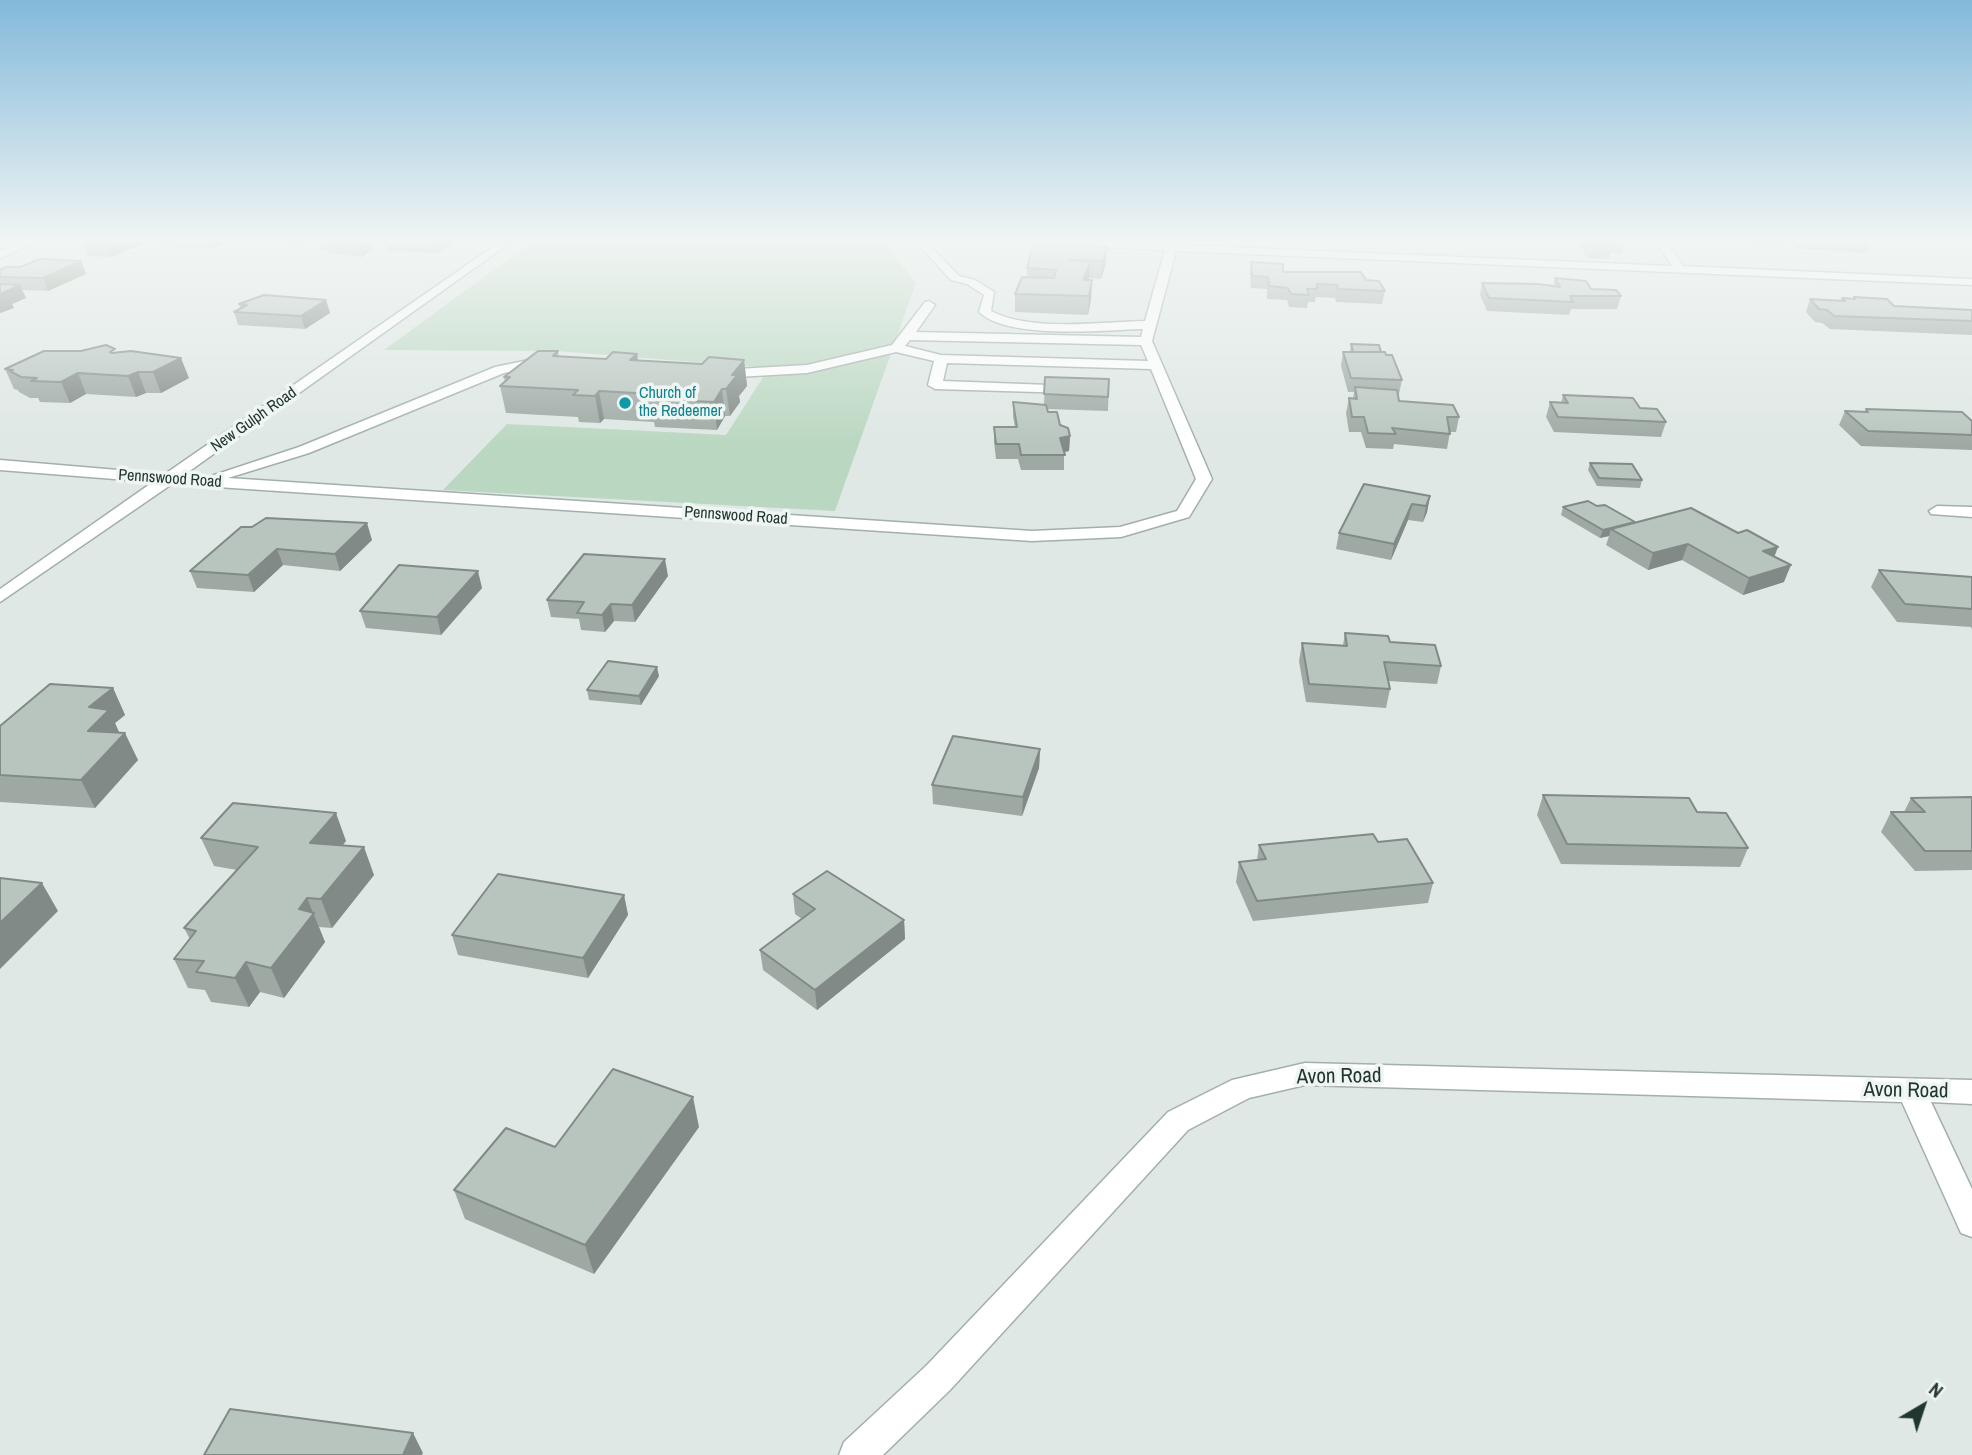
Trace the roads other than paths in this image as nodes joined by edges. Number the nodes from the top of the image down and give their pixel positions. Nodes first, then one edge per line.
1 (410, 310) edge
2 (926, 310) edge
3 (986, 310) edge
4 (1154, 310) edge
5 (1148, 333) junction
6 (907, 336) junction
7 (896, 348) junction
8 (565, 359) edge
9 (941, 359) junction
10 (1156, 365) junction
11 (706, 372) edge
12 (1082, 390) edge
13 (0, 465) edge
14 (169, 480) junction
15 (202, 482) junction
16 (1937, 511) dead end
17 (1972, 512) edge
18 (0, 597) edge
19 (1912, 1092) junction
20 (1972, 1092) edge
21 (1972, 1223) edge
22 (858, 1455) edge

1 - 14 street, New Gulph Road
2 - 6 street
3 - 5 street
4 - 5 street
5 - 6 street
5 - 10 street, Pennswood Road
6 - 7 street
7 - 9 street
7 - 11 street
8 - 15 street
9 - 10 street
9 - 12 street
10 - 15 street, Pennswood Road
13 - 14 street, Pennswood Road
14 - 15 street, Pennswood Road
14 - 18 street, New Gulph Road
16 - 17 street
19 - 20 street, Avon Road
19 - 21 street
19 - 22 street, Avon Road

